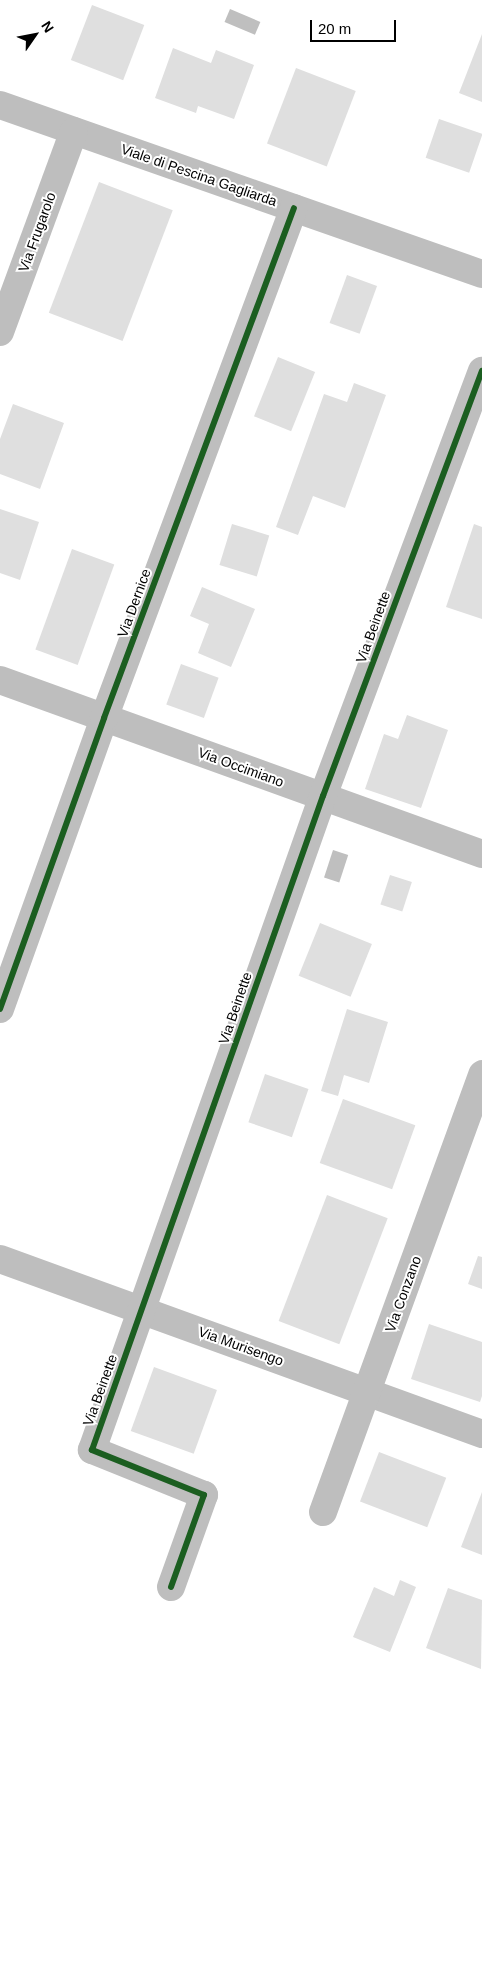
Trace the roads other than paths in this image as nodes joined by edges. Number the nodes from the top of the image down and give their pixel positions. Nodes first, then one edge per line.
1 (0, 105) edge
2 (74, 131) junction
3 (294, 208) junction
4 (482, 274) edge
5 (0, 332) edge
6 (482, 371) edge
7 (0, 680) edge
8 (104, 718) junction
9 (323, 796) junction
10 (482, 854) edge
11 (0, 1008) edge
12 (482, 1074) edge
13 (0, 1259) edge
14 (142, 1310) junction
15 (368, 1392) junction
16 (482, 1434) edge
17 (323, 1512) dead end
18 (171, 1587) dead end

1 - 2 street, Viale di Pescina Gagliarda
2 - 3 street, Viale di Pescina Gagliarda
2 - 5 street, Via Frugarolo
3 - 4 street, Viale di Pescina Gagliarda
3 - 8 street, Via Dernice
6 - 9 street, Via Beinette
7 - 8 street, Via Occimiano
8 - 9 street, Via Occimiano
8 - 11 street, Via Dernice
9 - 10 street, Via Occimiano
9 - 14 street, Via Beinette
12 - 15 street, Via Conzano
13 - 14 street, Via Murisengo
14 - 15 street, Via Murisengo
14 - 18 street, Via Beinette
15 - 16 street, Via Murisengo
15 - 17 street, Via Conzano

